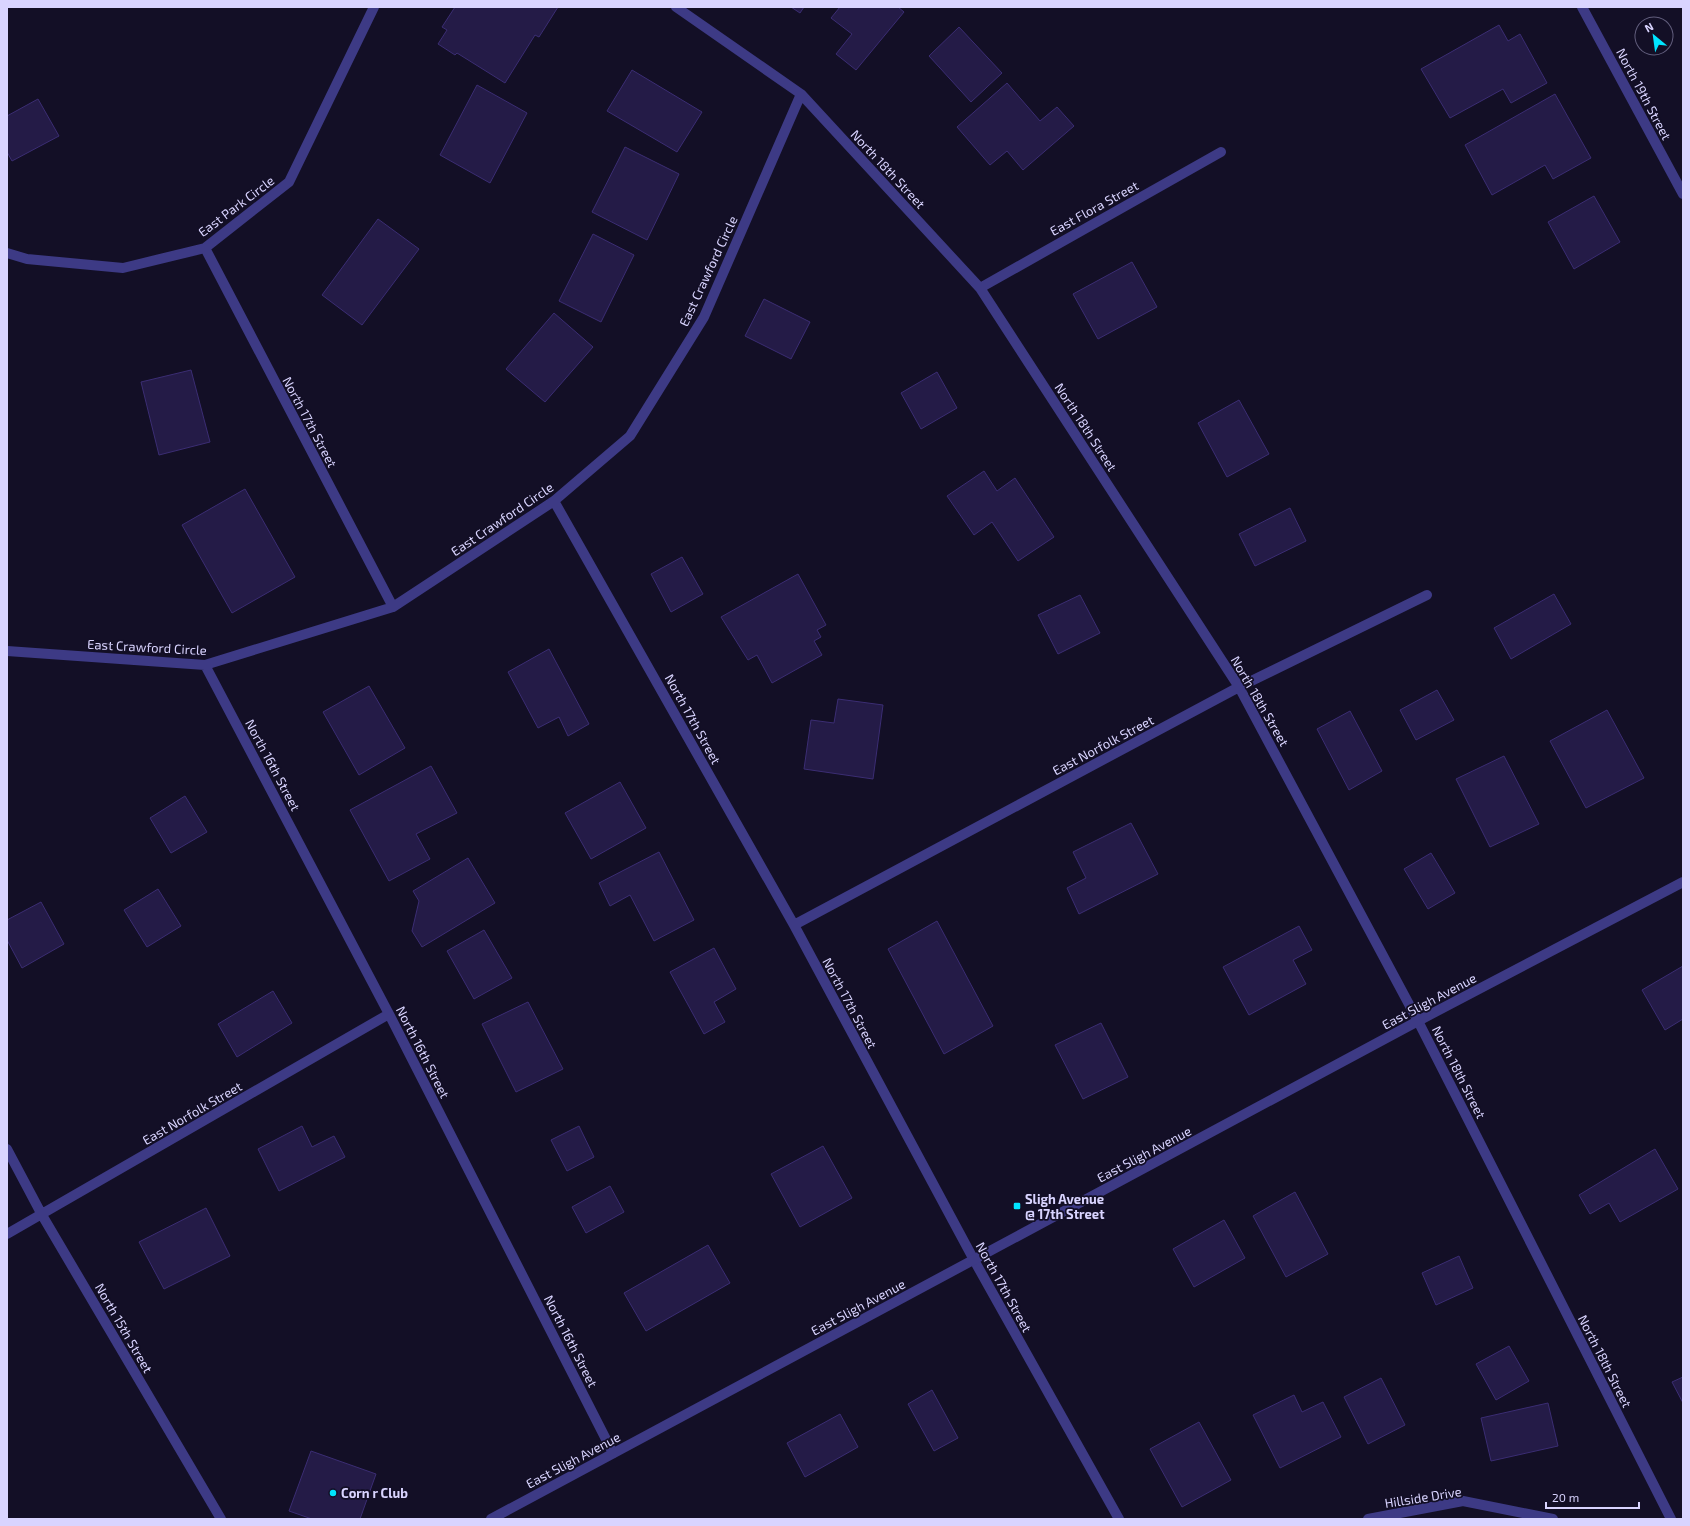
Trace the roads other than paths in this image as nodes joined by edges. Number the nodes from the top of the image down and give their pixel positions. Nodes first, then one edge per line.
1 (374, 7) edge
2 (676, 7) edge
3 (1582, 7) edge
4 (801, 94) junction
5 (1221, 152) dead end
6 (1683, 194) edge
7 (204, 248) junction
8 (7, 253) edge
9 (980, 288) junction
10 (554, 501) junction
11 (1427, 595) dead end
12 (393, 608) junction
13 (7, 651) edge
14 (206, 665) junction
15 (1239, 687) junction
16 (1683, 882) edge
17 (794, 926) junction
18 (389, 1014) junction
19 (1418, 1021) junction
20 (7, 1149) edge
21 (42, 1215) junction
22 (7, 1234) edge
23 (974, 1260) junction
24 (613, 1453) junction
25 (221, 1519) edge
26 (491, 1519) edge
27 (1119, 1519) edge
28 (1368, 1519) edge
29 (1553, 1519) edge
30 (1671, 1519) edge

1 - 7 street, East Park Circle
2 - 4 street, North 18th Street
3 - 6 street, North 19th Street
4 - 9 street, North 18th Street
4 - 10 street, East Crawford Circle
5 - 9 street, East Flora Street
7 - 8 street, East Park Circle
7 - 12 street, North 17th Street
9 - 15 street, North 18th Street
10 - 12 street, East Crawford Circle
10 - 17 street, North 17th Street
11 - 15 street, East Norfolk Street
12 - 14 street, East Crawford Circle
13 - 14 street, East Crawford Circle
14 - 18 street, North 16th Street
15 - 17 street, East Norfolk Street
15 - 19 street, North 18th Street
16 - 19 street, East Sligh Avenue
17 - 23 street, North 17th Street
18 - 21 street, East Norfolk Street
18 - 24 street, North 16th Street
19 - 23 street, East Sligh Avenue
19 - 30 street, North 18th Street
20 - 21 street, North 15th Street
21 - 22 street, East Norfolk Street
21 - 25 street, North 15th Street
23 - 24 street, East Sligh Avenue
23 - 27 street, North 17th Street
24 - 26 street, East Sligh Avenue
28 - 29 street, Hillside Drive

